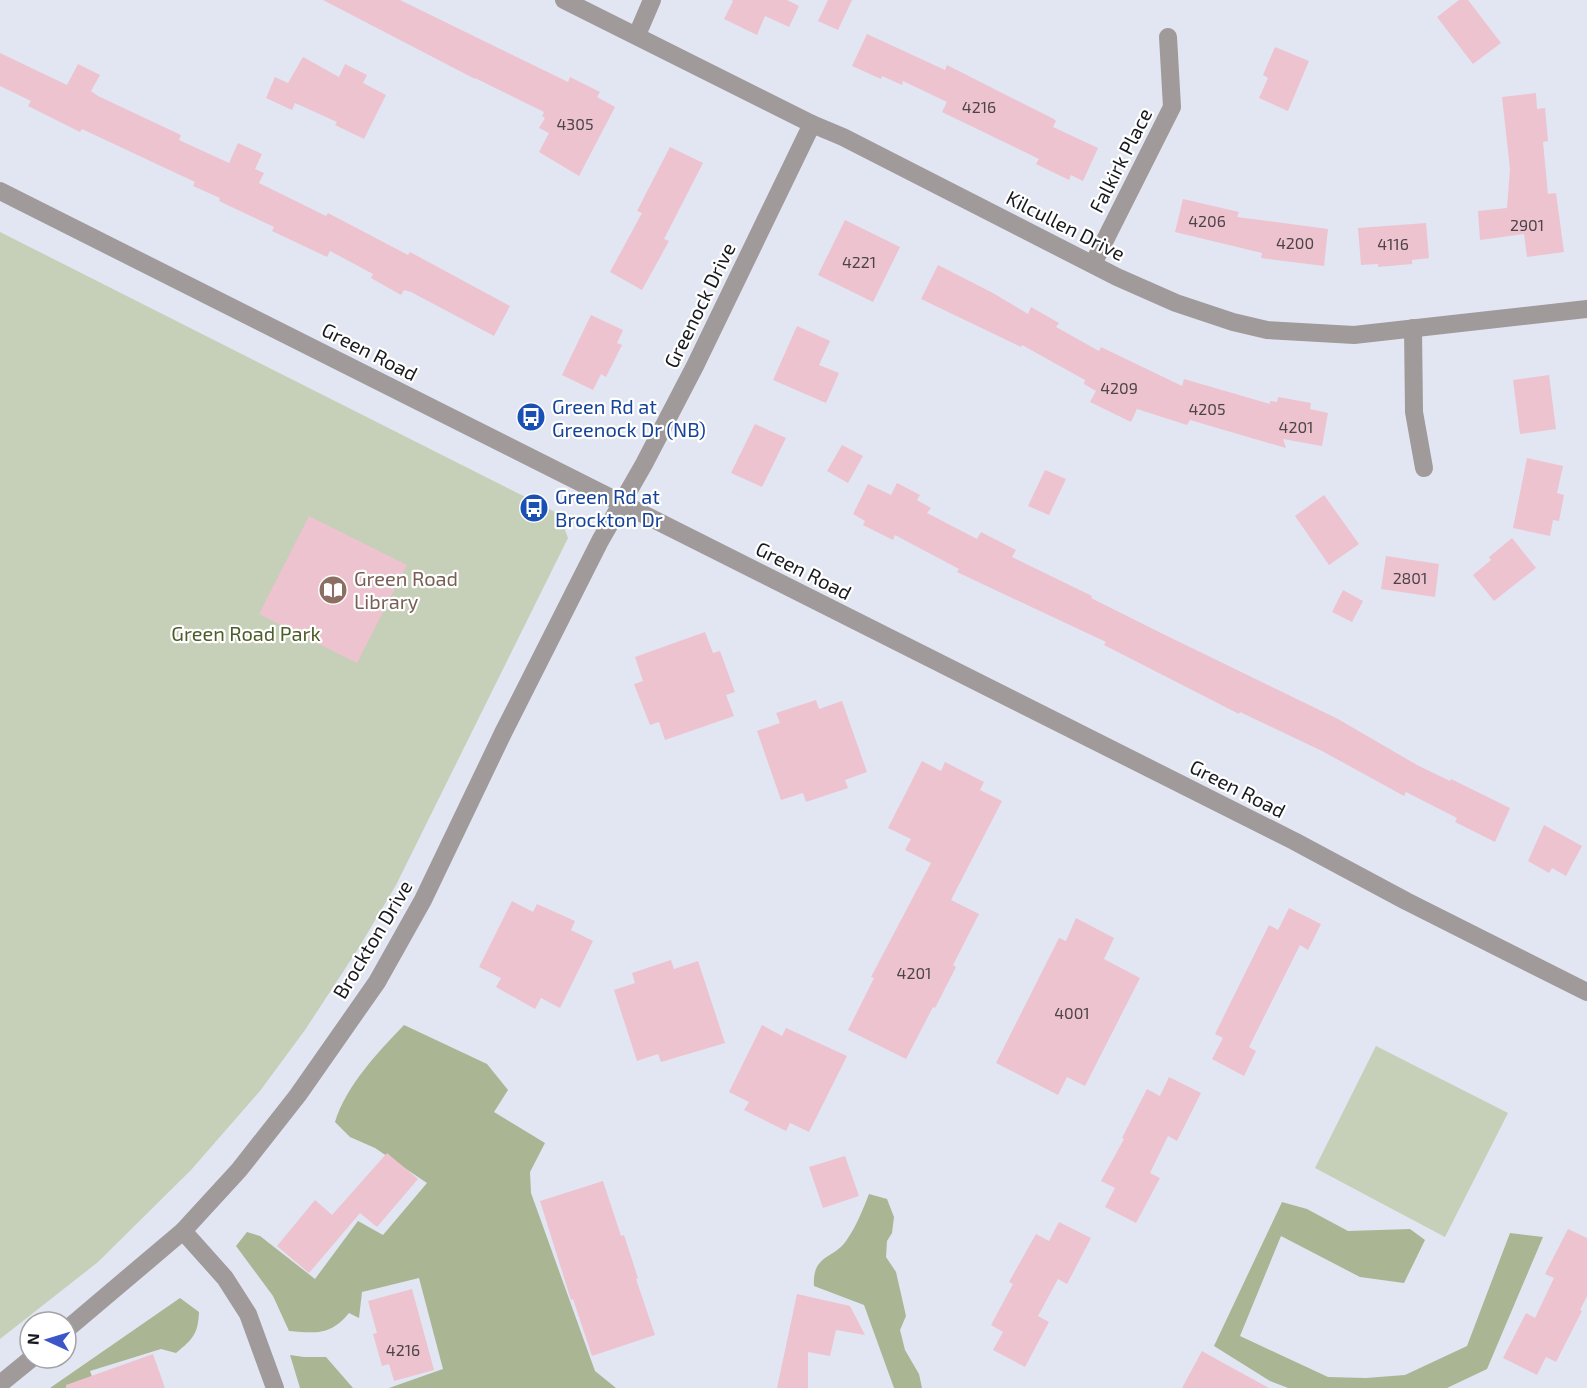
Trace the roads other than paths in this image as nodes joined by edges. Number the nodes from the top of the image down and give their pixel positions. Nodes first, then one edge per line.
1 (564, 0) edge
2 (652, 0) edge
3 (637, 35) junction
4 (1168, 36) dead end
5 (812, 124) junction
6 (0, 191) edge
7 (1093, 264) junction
8 (1587, 309) edge
9 (1413, 328) junction
10 (1424, 468) dead end
11 (620, 503) junction
12 (1587, 992) edge
13 (183, 1231) junction
14 (78, 1320) edge
15 (18, 1369) edge
16 (0, 1384) edge
17 (276, 1388) edge

1 - 3 street, Kilcullen Drive
2 - 3 street
3 - 5 street, Kilcullen Drive
4 - 7 street, Falkirk Place
5 - 7 street, Kilcullen Drive
5 - 11 street, Greenock Drive
6 - 11 street, Green Road
7 - 9 street, Kilcullen Drive
8 - 9 street, Kilcullen Drive
9 - 10 street
11 - 12 street, Green Road
11 - 13 street, Brockton Drive
13 - 14 street, Brockton Drive
13 - 17 street
15 - 16 street

